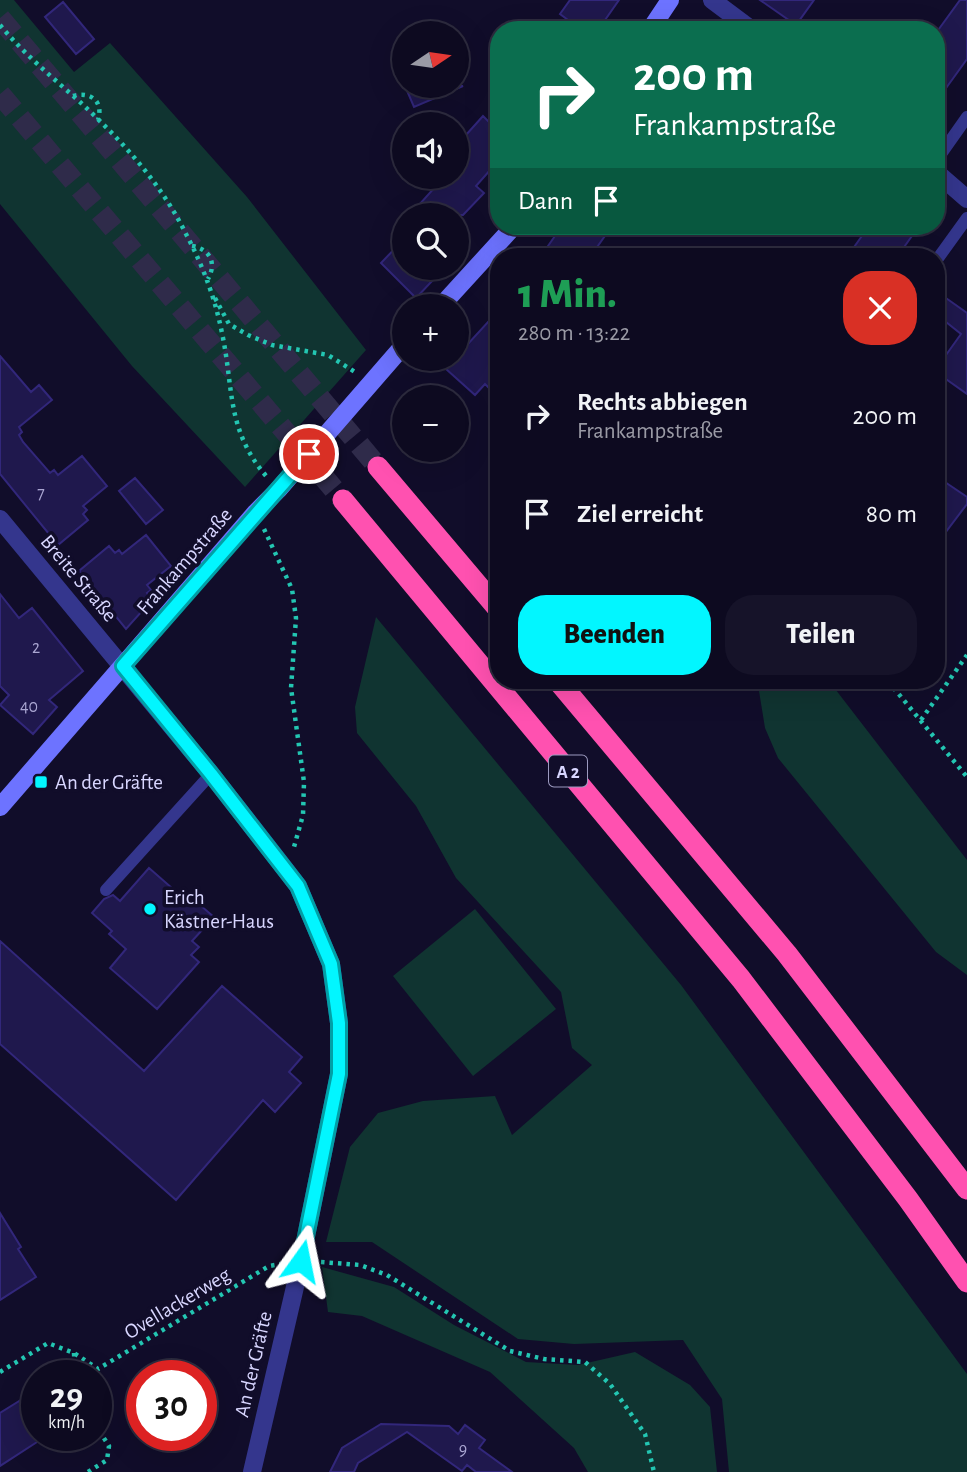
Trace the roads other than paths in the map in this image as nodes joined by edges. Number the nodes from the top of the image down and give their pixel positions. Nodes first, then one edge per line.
1 (670, 0) edge
2 (712, 0) edge
3 (656, 21) edge
4 (740, 21) edge
5 (967, 117) edge
6 (945, 148) edge
7 (945, 180) edge
8 (967, 199) edge
9 (967, 219) edge
10 (506, 235) edge
11 (494, 248) edge
12 (945, 249) edge
13 (490, 252) edge
14 (452, 294) edge
15 (392, 358) edge
16 (378, 467) tunnel mouth
17 (343, 500) tunnel mouth
18 (0, 519) edge
19 (490, 599) edge
20 (123, 666) junction
21 (490, 677) edge
22 (500, 689) edge
23 (565, 689) edge
24 (211, 774) junction
25 (0, 807) edge
26 (106, 890) dead end
27 (967, 1189) edge
28 (967, 1282) edge
29 (252, 1472) edge

1 - 3 street
2 - 4 street
5 - 6 lane
7 - 8 street
9 - 12 lane
10 - 11 street
13 - 14 street
15 - 20 street, Frankampstraße
16 - 19 highway
17 - 21 highway, A 2
18 - 20 street, Breite Straße
20 - 24 street, An der Gräfte
20 - 25 street, Frankampstraße
22 - 28 highway, A 2
23 - 27 highway, A 2
24 - 26 lane
24 - 29 street, An der Gräfte

